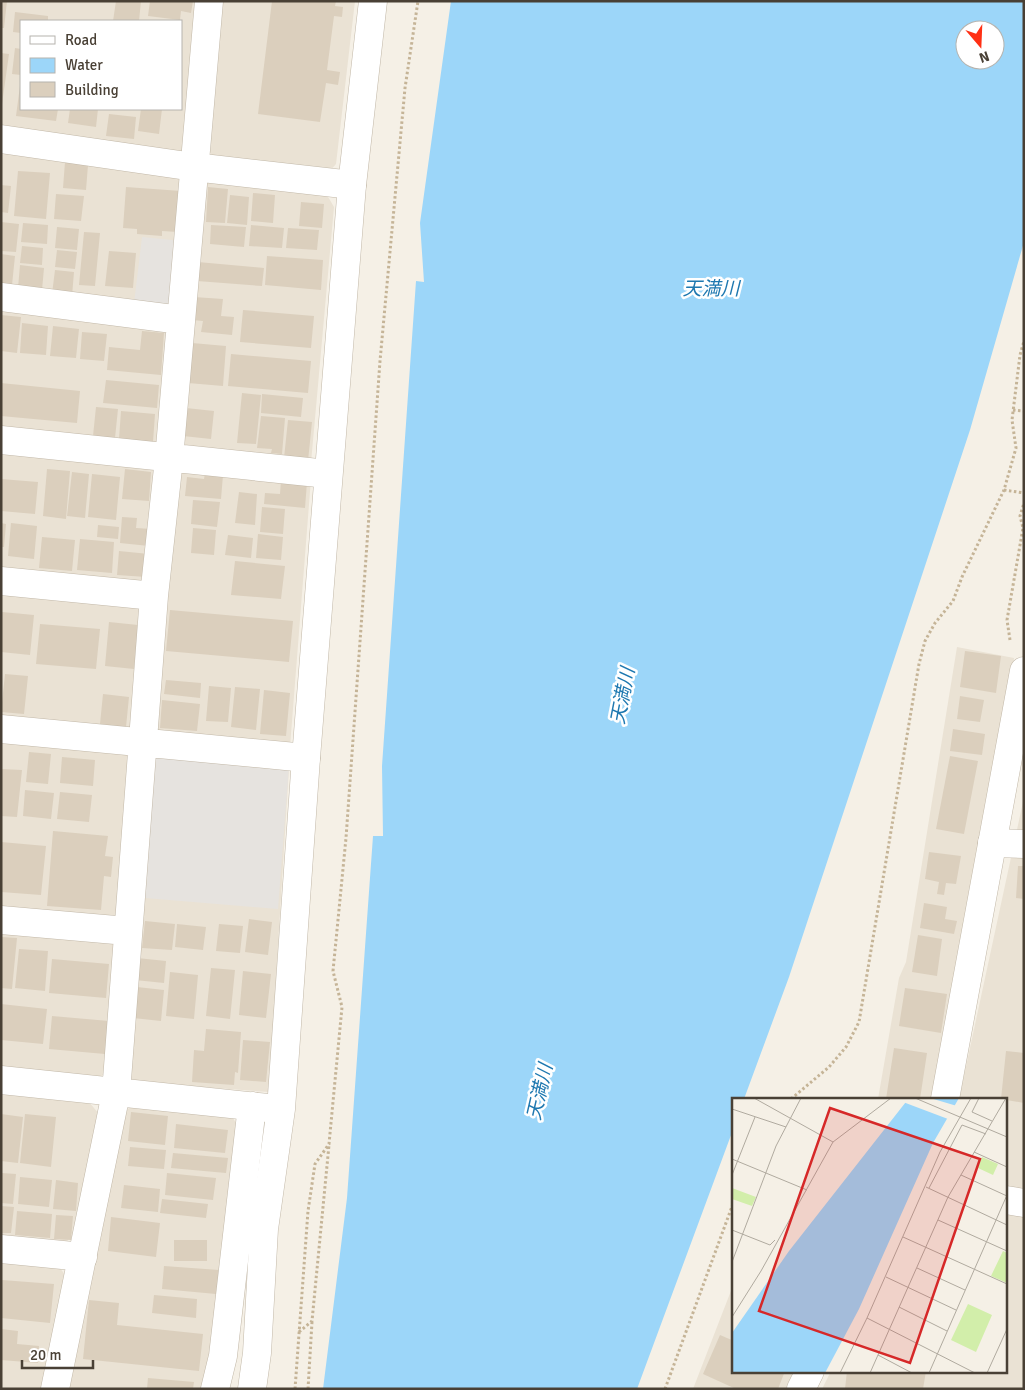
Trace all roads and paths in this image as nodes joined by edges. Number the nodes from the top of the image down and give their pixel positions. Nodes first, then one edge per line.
1 (209, 1) edge
2 (374, 1) edge
3 (418, 1) edge
4 (1, 139) edge
5 (194, 166) junction
6 (352, 184) junction
7 (1, 297) edge
8 (181, 320) junction
9 (1024, 341) edge
10 (1013, 410) junction
11 (1024, 411) edge
12 (1, 440) edge
13 (170, 459) junction
14 (328, 474) junction
15 (1004, 490) junction
16 (1024, 493) edge
17 (1024, 503) edge
18 (1, 581) edge
19 (154, 596) junction
20 (1010, 640) dead end
21 (1024, 671) edge
22 (1, 729) edge
23 (143, 743) junction
24 (306, 758) junction
25 (992, 842) junction
26 (1024, 844) edge
27 (1, 920) edge
28 (127, 931) junction
29 (1, 1080) edge
30 (116, 1093) junction
31 (791, 1098) edge
32 (945, 1098) edge
33 (252, 1106) junction
34 (281, 1109) junction
35 (329, 1144) junction
36 (1008, 1200) edge
37 (1024, 1203) edge
38 (732, 1207) edge
39 (1, 1249) edge
40 (83, 1257) junction
41 (312, 1321) junction
42 (299, 1332) junction
43 (810, 1372) edge
44 (55, 1389) edge
45 (215, 1389) edge
46 (252, 1389) edge
47 (295, 1389) edge
48 (308, 1389) edge
49 (665, 1389) edge
50 (801, 1389) edge

1 - 5 street
2 - 6 street
3 - 35 path
4 - 5 street
5 - 6 street
5 - 8 street
6 - 14 street
7 - 8 street
8 - 13 street
9 - 10 path
10 - 11 path
10 - 15 path
12 - 13 street
13 - 14 street
13 - 19 street
14 - 24 street
15 - 16 path
15 - 31 path
17 - 20 path
18 - 19 street
19 - 23 street
21 - 25 street
22 - 23 street
23 - 24 street
23 - 28 street
24 - 34 street
25 - 26 street
25 - 32 street
27 - 28 street
28 - 30 street
29 - 30 street
30 - 33 street
30 - 40 street
33 - 34 street
33 - 45 street
34 - 46 street
35 - 41 path
35 - 42 path
36 - 37 street
38 - 49 path
39 - 40 street
40 - 44 street
41 - 42 path
41 - 48 path
42 - 47 path
43 - 50 street

